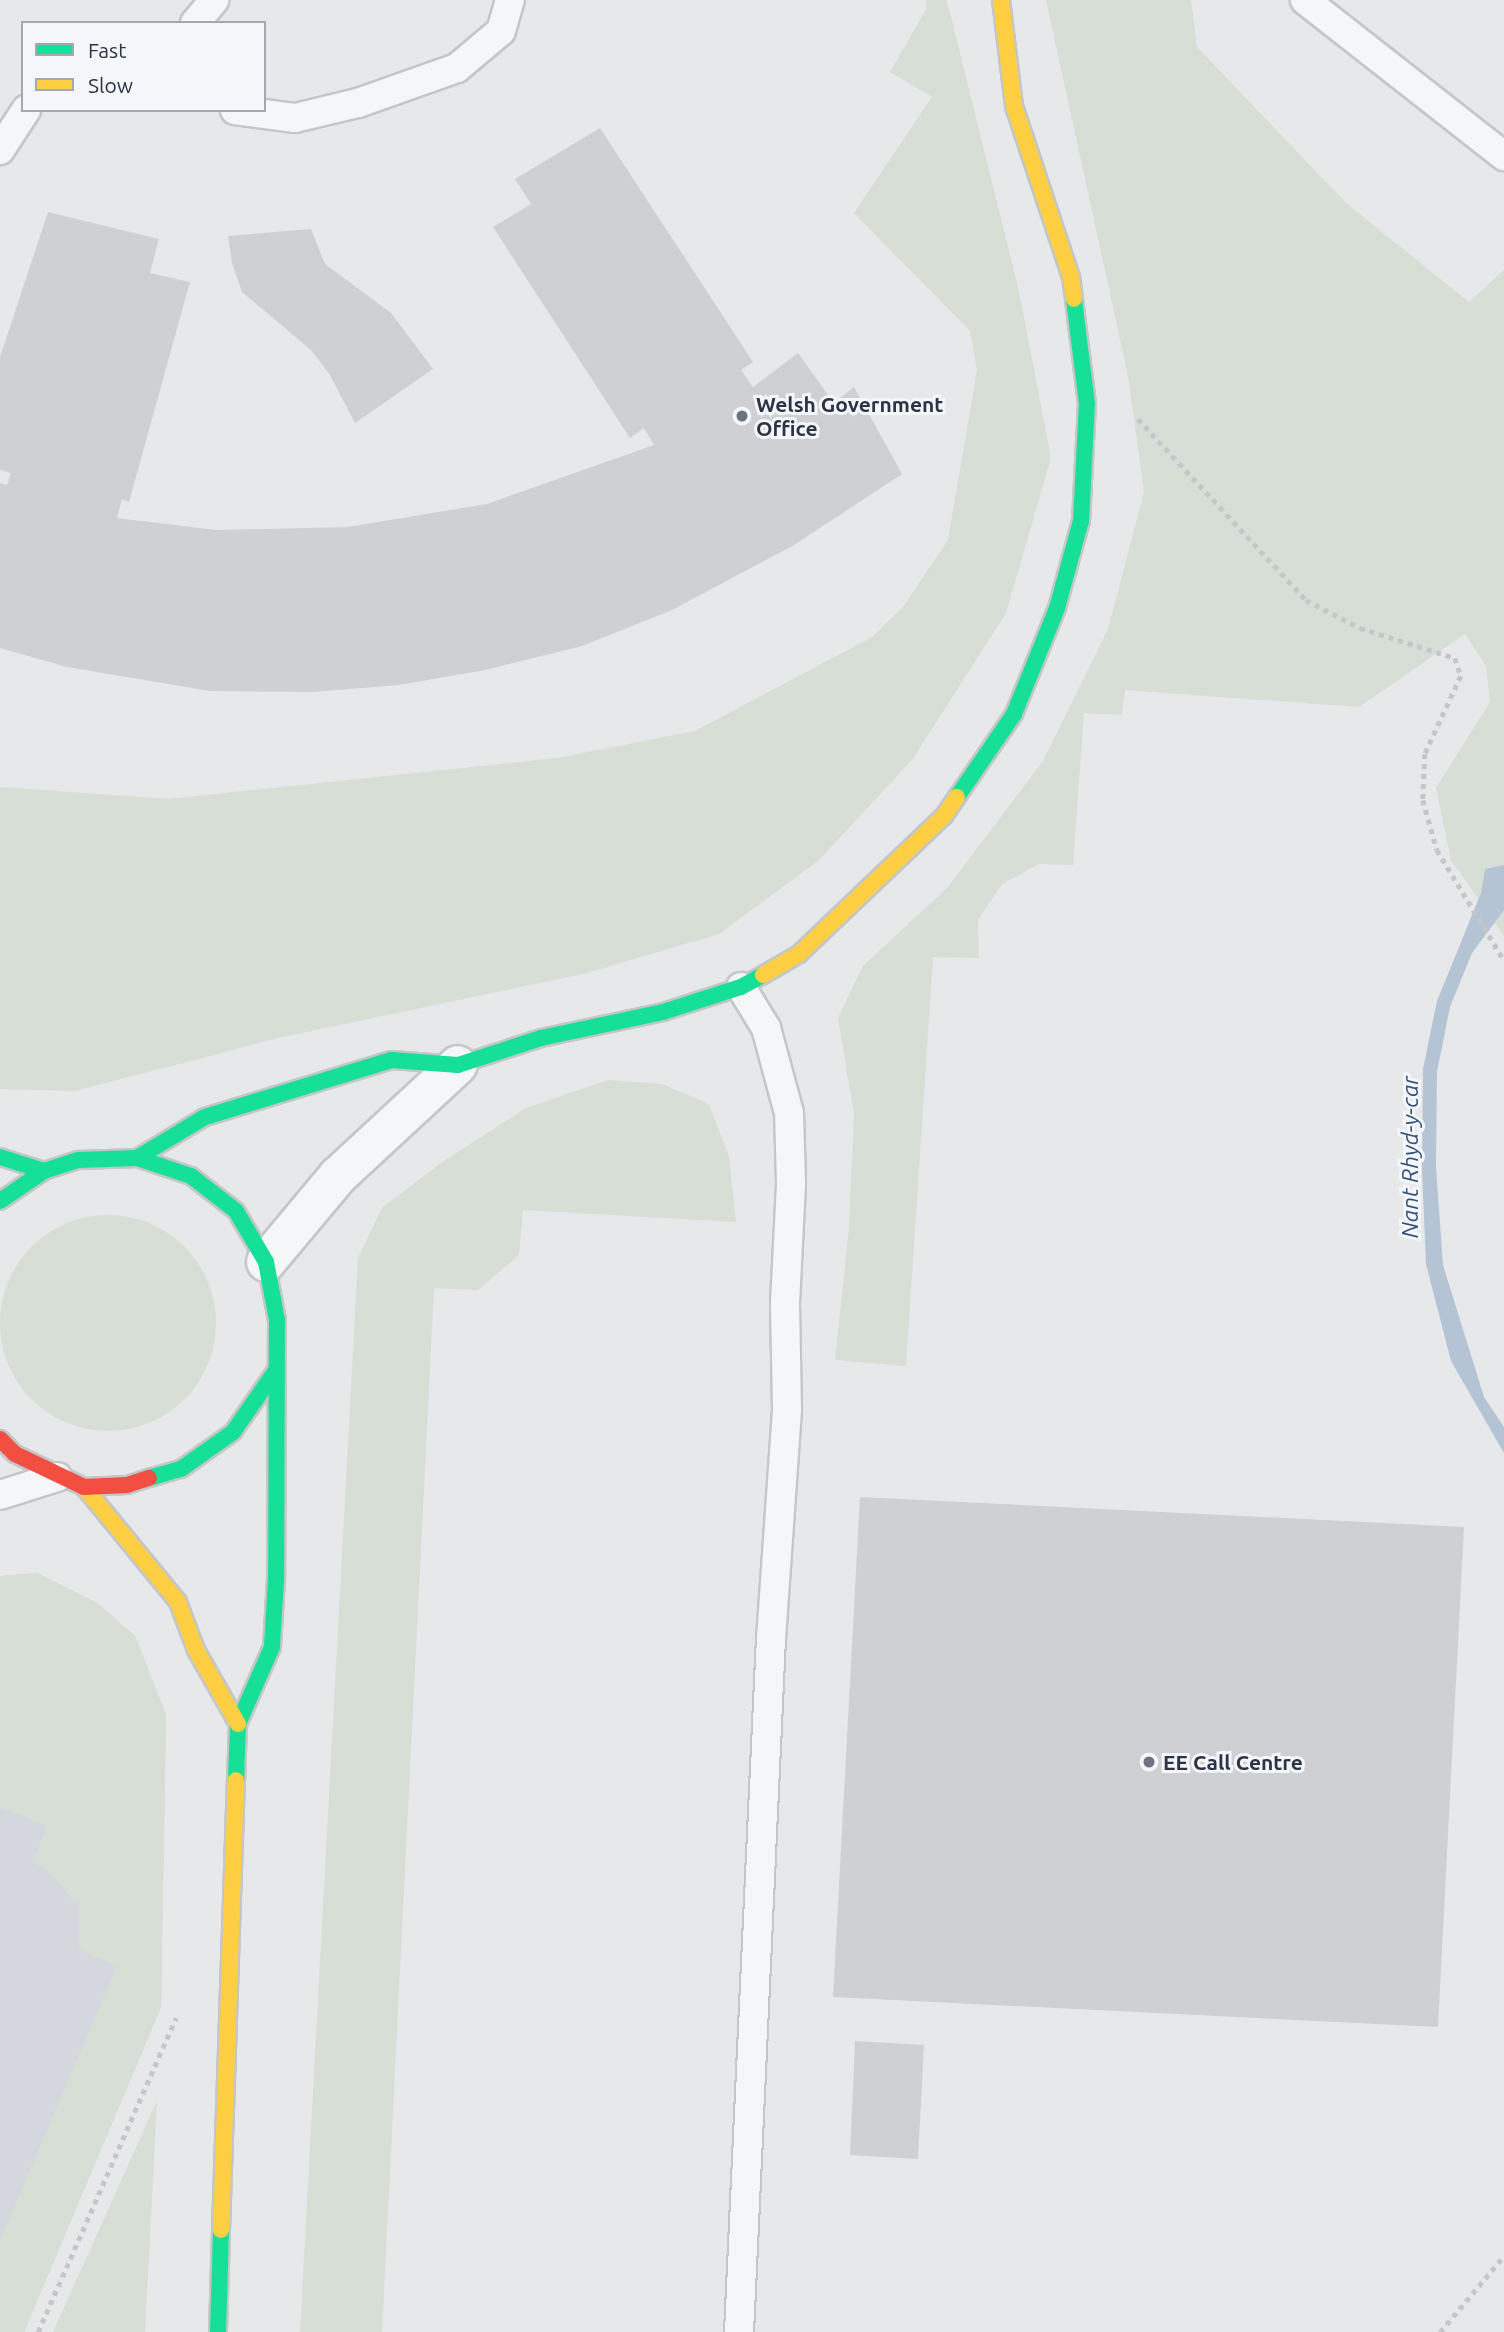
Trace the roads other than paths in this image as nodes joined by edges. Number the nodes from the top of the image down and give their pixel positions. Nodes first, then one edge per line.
1 (214, 0) edge
2 (510, 0) edge
3 (1001, 0) edge
4 (1305, 0) edge
5 (197, 21) edge
6 (25, 112) edge
7 (250, 112) edge
8 (0, 150) edge
9 (1504, 156) edge
10 (741, 987) junction
11 (458, 1065) junction
12 (0, 1157) edge
13 (137, 1158) junction
14 (44, 1171) junction
15 (0, 1201) edge
16 (266, 1262) junction
17 (275, 1372) junction
18 (0, 1439) edge
19 (57, 1477) junction
20 (84, 1487) junction
21 (0, 1496) edge
22 (239, 1724) junction
23 (218, 2332) edge
24 (739, 2332) edge

1 - 5 lane
2 - 7 lane
3 - 10 main road
4 - 9 lane
6 - 8 lane
10 - 11 main road
10 - 24 lane
11 - 13 main road
11 - 16 street
12 - 14 main road
13 - 14 main road
13 - 16 main road
14 - 15 main road
16 - 17 main road
17 - 20 main road
17 - 22 main road
18 - 19 main road
19 - 20 main road
19 - 21 lane
20 - 22 main road
22 - 23 main road

